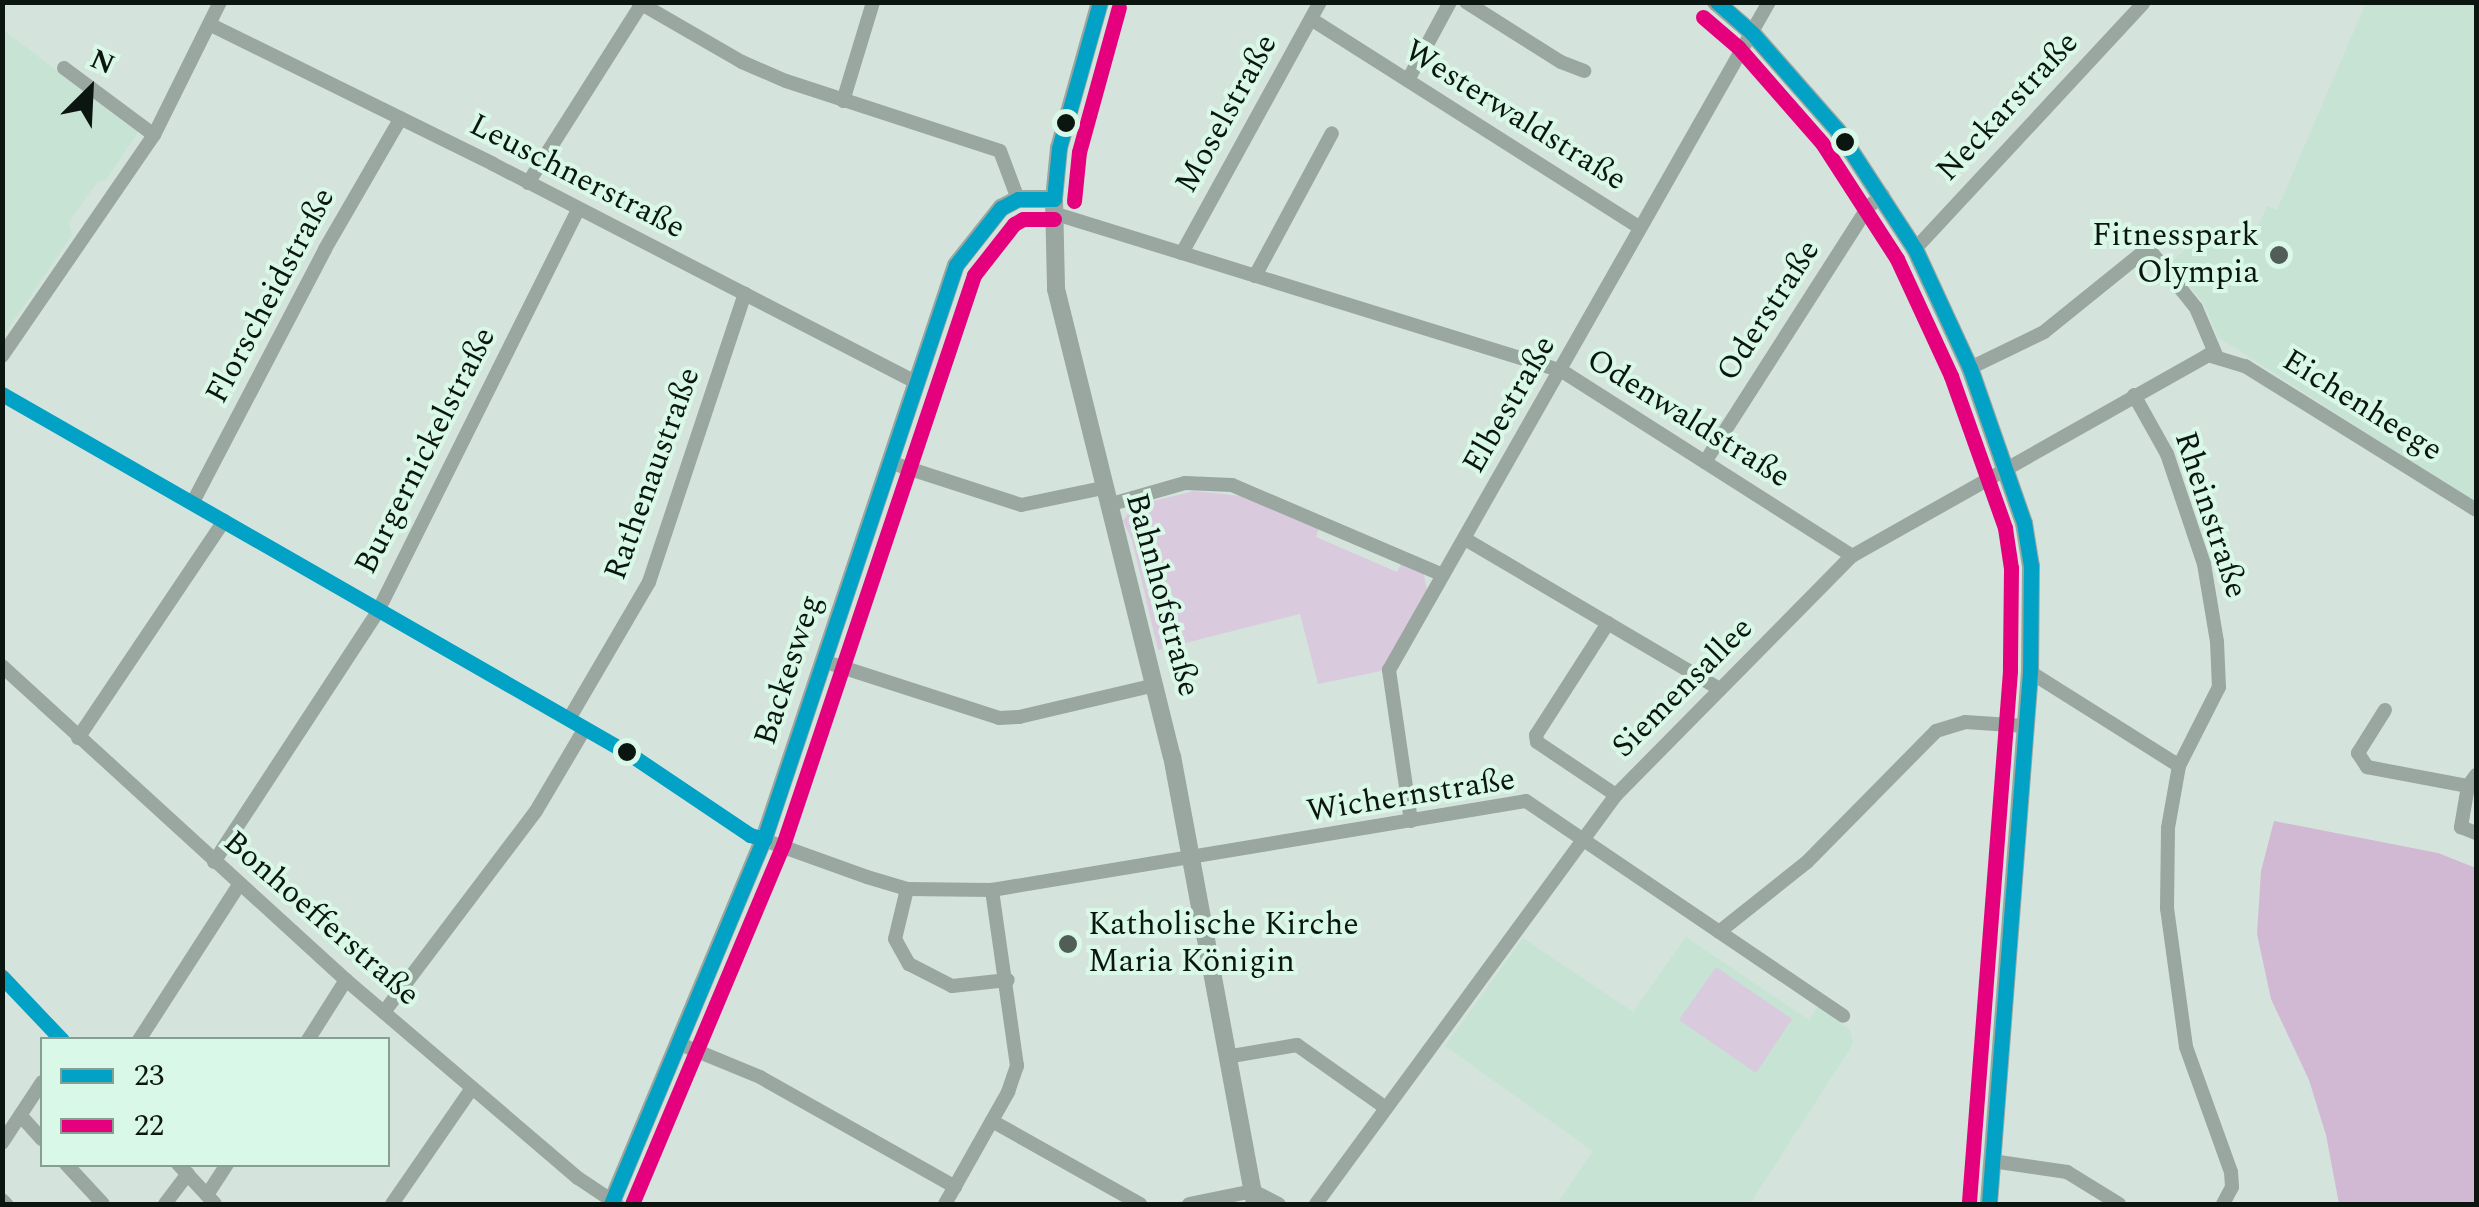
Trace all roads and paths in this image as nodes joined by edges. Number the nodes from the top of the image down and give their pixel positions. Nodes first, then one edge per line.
1 (220, 2) edge
2 (873, 2) edge
3 (1100, 2) edge
4 (1320, 2) edge
5 (1450, 2) edge
6 (1466, 2) edge
7 (1716, 2) edge
8 (1769, 2) edge
9 (641, 4) edge
10 (2142, 4) edge
11 (1311, 19) junction
12 (211, 26) junction
13 (1752, 32) junction
14 (64, 68) dead end
15 (1584, 71) dead end
16 (1408, 80) junction
17 (843, 101) junction
18 (401, 118) junction
19 (1332, 133) dead end
20 (154, 134) junction
21 (528, 183) junction
22 (1883, 195) junction
23 (1018, 199) junction
24 (1054, 206) junction
25 (578, 209) junction
26 (1639, 227) junction
27 (1915, 248) junction
28 (1182, 253) junction
29 (1256, 276) junction
30 (745, 294) junction
31 (2216, 355) junction
32 (2, 356) edge
33 (1970, 368) junction
34 (1562, 371) junction
35 (916, 382) junction
36 (2, 394) edge
37 (2134, 395) junction
38 (890, 462) junction
39 (1705, 462) junction
40 (2007, 466) junction
41 (1106, 496) junction
42 (193, 502) junction
43 (2476, 510) edge
44 (224, 520) junction
45 (1465, 539) junction
46 (1852, 556) junction
47 (1443, 575) junction
48 (378, 611) junction
49 (1608, 623) junction
50 (823, 661) junction
51 (2, 666) edge
52 (2030, 672) junction
53 (1155, 684) junction
54 (1720, 689) junction
55 (2385, 710) dead end
56 (569, 719) junction
57 (2026, 726) junction
58 (584, 728) junction
59 (74, 734) junction
60 (2179, 766) junction
61 (2472, 780) edge
62 (1616, 795) junction
63 (1411, 820) junction
64 (2476, 833) edge
65 (1582, 838) junction
66 (764, 839) junction
67 (1192, 858) junction
68 (214, 862) junction
69 (239, 886) junction
70 (908, 889) junction
71 (992, 890) junction
72 (1719, 932) junction
73 (2, 976) edge
74 (346, 980) junction
75 (1008, 980) junction
76 (384, 1012) junction
77 (1843, 1016) dead end
78 (59, 1037) edge
79 (141, 1037) edge
80 (310, 1037) edge
81 (680, 1044) junction
82 (1226, 1057) junction
83 (40, 1085) edge
84 (472, 1088) junction
85 (1386, 1108) junction
86 (21, 1116) junction
87 (992, 1121) junction
88 (40, 1137) edge
89 (2, 1143) edge
90 (1992, 1161) junction
91 (69, 1167) edge
92 (226, 1167) edge
93 (183, 1170) edge
94 (954, 1187) junction
95 (1254, 1198) edge
96 (211, 1200) edge
97 (103, 1204) edge
98 (165, 1204) edge
99 (392, 1204) edge
100 (614, 1204) edge
101 (945, 1204) edge
102 (1140, 1204) edge
103 (1189, 1204) edge
104 (1279, 1204) edge
105 (1316, 1204) edge
106 (1988, 1204) edge
107 (2119, 1204) edge
108 (2224, 1204) edge

1 - 12 street
2 - 17 street
3 - 24 street, Bahnhofstraße
4 - 11 street, Moselstraße
5 - 16 street
6 - 15 street
7 - 13 street
8 - 13 street, Elbestraße
9 - 17 street
9 - 21 street
10 - 27 street, Neckarstraße
11 - 16 street, Westerwaldstraße
11 - 28 street, Moselstraße
12 - 18 street, Leuschnerstraße
12 - 20 street
13 - 22 street
13 - 26 street, Elbestraße
14 - 20 street
16 - 26 street, Westerwaldstraße
17 - 23 street
18 - 21 street, Leuschnerstraße
18 - 42 street, Florscheidstraße
19 - 29 street
20 - 32 street
21 - 25 street, Leuschnerstraße
22 - 27 street
22 - 39 street, Oderstraße
23 - 24 street
23 - 35 street, Backesweg
24 - 28 street, Odenwaldstraße
24 - 41 street, Bahnhofstraße
25 - 30 street, Leuschnerstraße
25 - 48 street, Burgernickelstraße
26 - 34 street, Elbestraße
27 - 33 street
28 - 29 street, Odenwaldstraße
29 - 34 street, Odenwaldstraße
30 - 35 street, Leuschnerstraße
30 - 56 street, Rathenaustraße
31 - 33 street
31 - 37 street, Siemensallee
31 - 43 street, Eichenheege
33 - 40 street
34 - 39 street, Odenwaldstraße
34 - 45 street, Elbestraße
35 - 38 street, Backesweg
36 - 42 street, Wichernstraße
37 - 40 street, Siemensallee
37 - 60 street, Rheinstraße
38 - 41 street
38 - 50 street, Backesweg
39 - 46 street, Odenwaldstraße
40 - 46 street, Siemensallee
40 - 52 street
41 - 47 street
41 - 53 street, Bahnhofstraße
42 - 44 street, Wichernstraße
44 - 48 street, Wichernstraße
44 - 59 street
45 - 47 street, Elbestraße
45 - 49 street
46 - 54 street, Siemensallee
47 - 63 street, Elbestraße
48 - 56 street, Wichernstraße
48 - 68 street, Burgernickelstraße
49 - 54 street
49 - 62 street
50 - 53 street
50 - 66 street, Backesweg
51 - 59 street, Bonhoefferstraße
52 - 57 street
52 - 60 street
53 - 67 street, Bahnhofstraße
54 - 62 street, Siemensallee
55 - 61 street
56 - 58 street, Wichernstraße
57 - 72 street
57 - 90 street
58 - 66 street, Wichernstraße
58 - 76 street
59 - 68 street, Bonhoefferstraße
60 - 108 street, Rheinstraße
61 - 64 street
62 - 65 street, Siemensallee
63 - 65 street, Wichernstraße
63 - 67 street, Wichernstraße
65 - 72 street, Wichernstraße
65 - 85 street, Siemensallee
66 - 70 street, Wichernstraße
66 - 81 street, Backesweg
67 - 71 street, Wichernstraße
67 - 82 street, Bahnhofstraße
68 - 69 street, Bonhoefferstraße
69 - 74 street, Bonhoefferstraße
69 - 79 street
70 - 71 street, Wichernstraße
70 - 75 street
71 - 75 street
72 - 77 street, Wichernstraße
73 - 78 street
74 - 76 street, Bonhoefferstraße
74 - 80 street
75 - 87 street
76 - 84 street, Bonhoefferstraße
81 - 94 street
81 - 100 street, Backesweg
82 - 85 street
82 - 95 street, Bahnhofstraße
83 - 86 street
84 - 99 street
84 - 100 street, Bonhoefferstraße
85 - 105 street, Siemensallee
86 - 88 street
86 - 89 street
87 - 94 street
87 - 102 street
90 - 106 street
90 - 107 street
91 - 97 street
92 - 96 street
93 - 96 street
93 - 98 street
94 - 101 street
95 - 103 street
95 - 104 street

